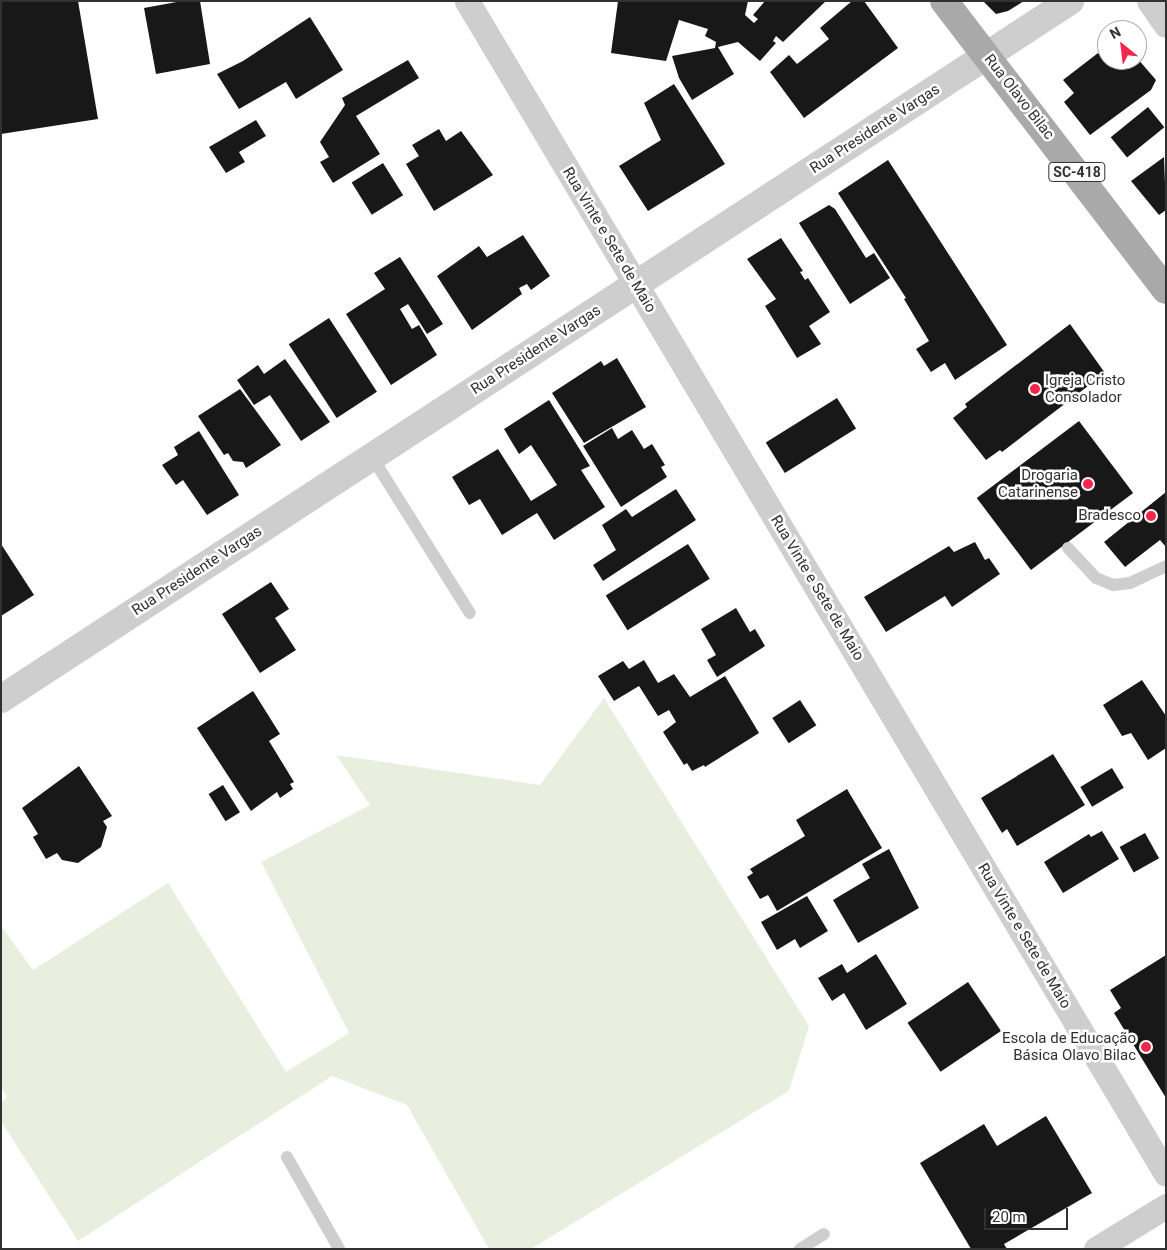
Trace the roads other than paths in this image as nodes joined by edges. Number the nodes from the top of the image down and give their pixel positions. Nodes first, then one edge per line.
1 (467, 1) edge
2 (944, 1) edge
3 (1070, 1) edge
4 (1149, 1) edge
5 (1166, 25) edge
6 (987, 56) junction
7 (636, 285) junction
8 (1166, 290) edge
9 (372, 457) junction
10 (1068, 548) dead end
11 (1166, 566) edge
12 (470, 613) dead end
13 (1, 699) edge
14 (288, 1157) dead end
15 (1166, 1174) edge
16 (1166, 1206) edge
17 (824, 1234) dead end
18 (339, 1249) edge
19 (800, 1249) edge
20 (1096, 1249) edge

1 - 7 street, Rua Vinte e Sete de Maio
2 - 6 main road, Rua Olavo Bilac / SC-418
3 - 6 street, Rua Presidente Vargas
4 - 5 street
6 - 7 street, Rua Presidente Vargas
6 - 8 main road, Rua Olavo Bilac / SC-418
7 - 9 street, Rua Presidente Vargas
7 - 15 street, Rua Vinte e Sete de Maio
9 - 12 lane
9 - 13 street, Rua Presidente Vargas
10 - 11 lane
14 - 18 lane
16 - 20 street
17 - 19 lane

